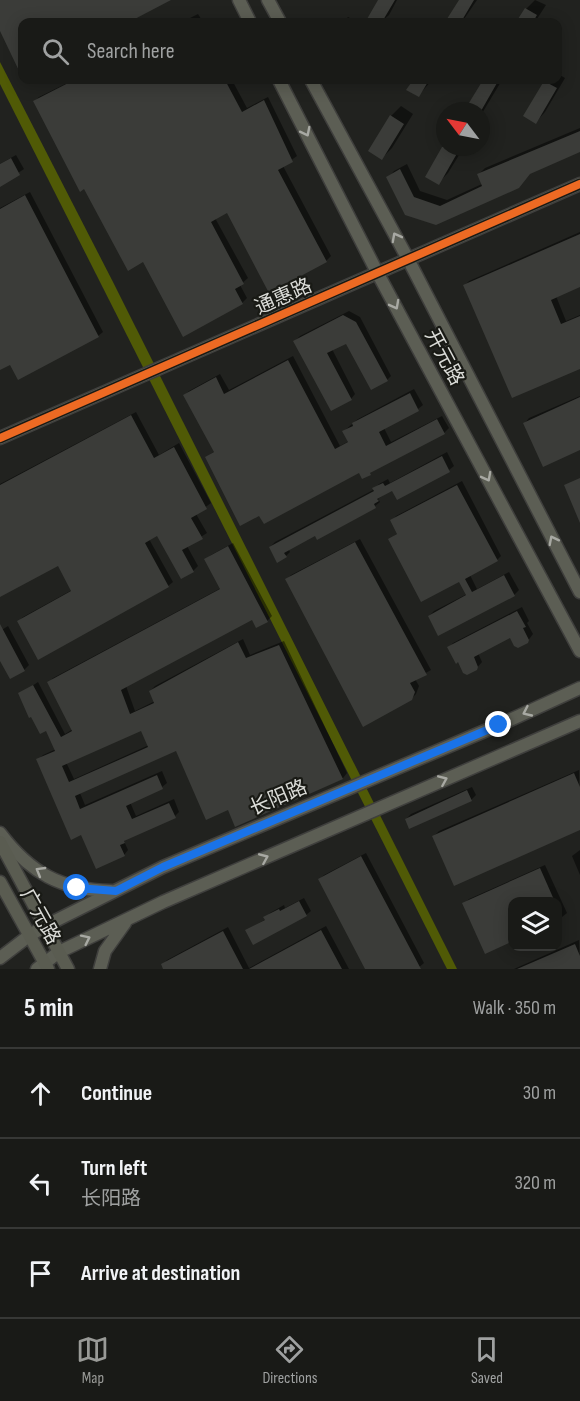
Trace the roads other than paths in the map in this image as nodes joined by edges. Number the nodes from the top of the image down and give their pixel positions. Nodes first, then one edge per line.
1 (239, 0) edge
2 (268, 0) edge
3 (248, 18) edge
4 (278, 18) edge
5 (281, 84) edge
6 (313, 84) edge
7 (580, 184) edge
8 (408, 259) junction
9 (377, 272) junction
10 (0, 438) edge
11 (580, 592) edge
12 (580, 651) edge
13 (580, 688) edge
14 (580, 721) edge
15 (0, 833) edge
16 (0, 842) edge
17 (0, 882) edge
18 (116, 891) junction
19 (129, 918) junction
20 (45, 926) junction
21 (30, 935) junction
22 (59, 952) junction
23 (0, 958) edge
24 (43, 967) edge
25 (68, 969) edge
26 (100, 969) edge

1 - 3 main road
2 - 4 main road
5 -> 9 main road, 开元路
8 -> 6 main road, 开元路
7 - 8 main road, 通惠路
8 - 9 main road, 通惠路
11 -> 8 main road, 开元路
9 - 10 main road, 通惠路
9 -> 12 main road, 开元路
13 -> 18 main road, 长阳路
19 -> 14 main road
18 -> 15 main road
16 - 20 main road, 广元路
17 - 21 main road, 广元路
18 - 20 main road, 长阳路
22 -> 19 main road
19 - 26 main road
20 - 21 main road, 长阳路
20 - 22 main road, 广元路
21 - 23 main road, 长阳路
21 - 24 main road, 广元路
22 - 24 main road
22 - 25 main road, 广元路

